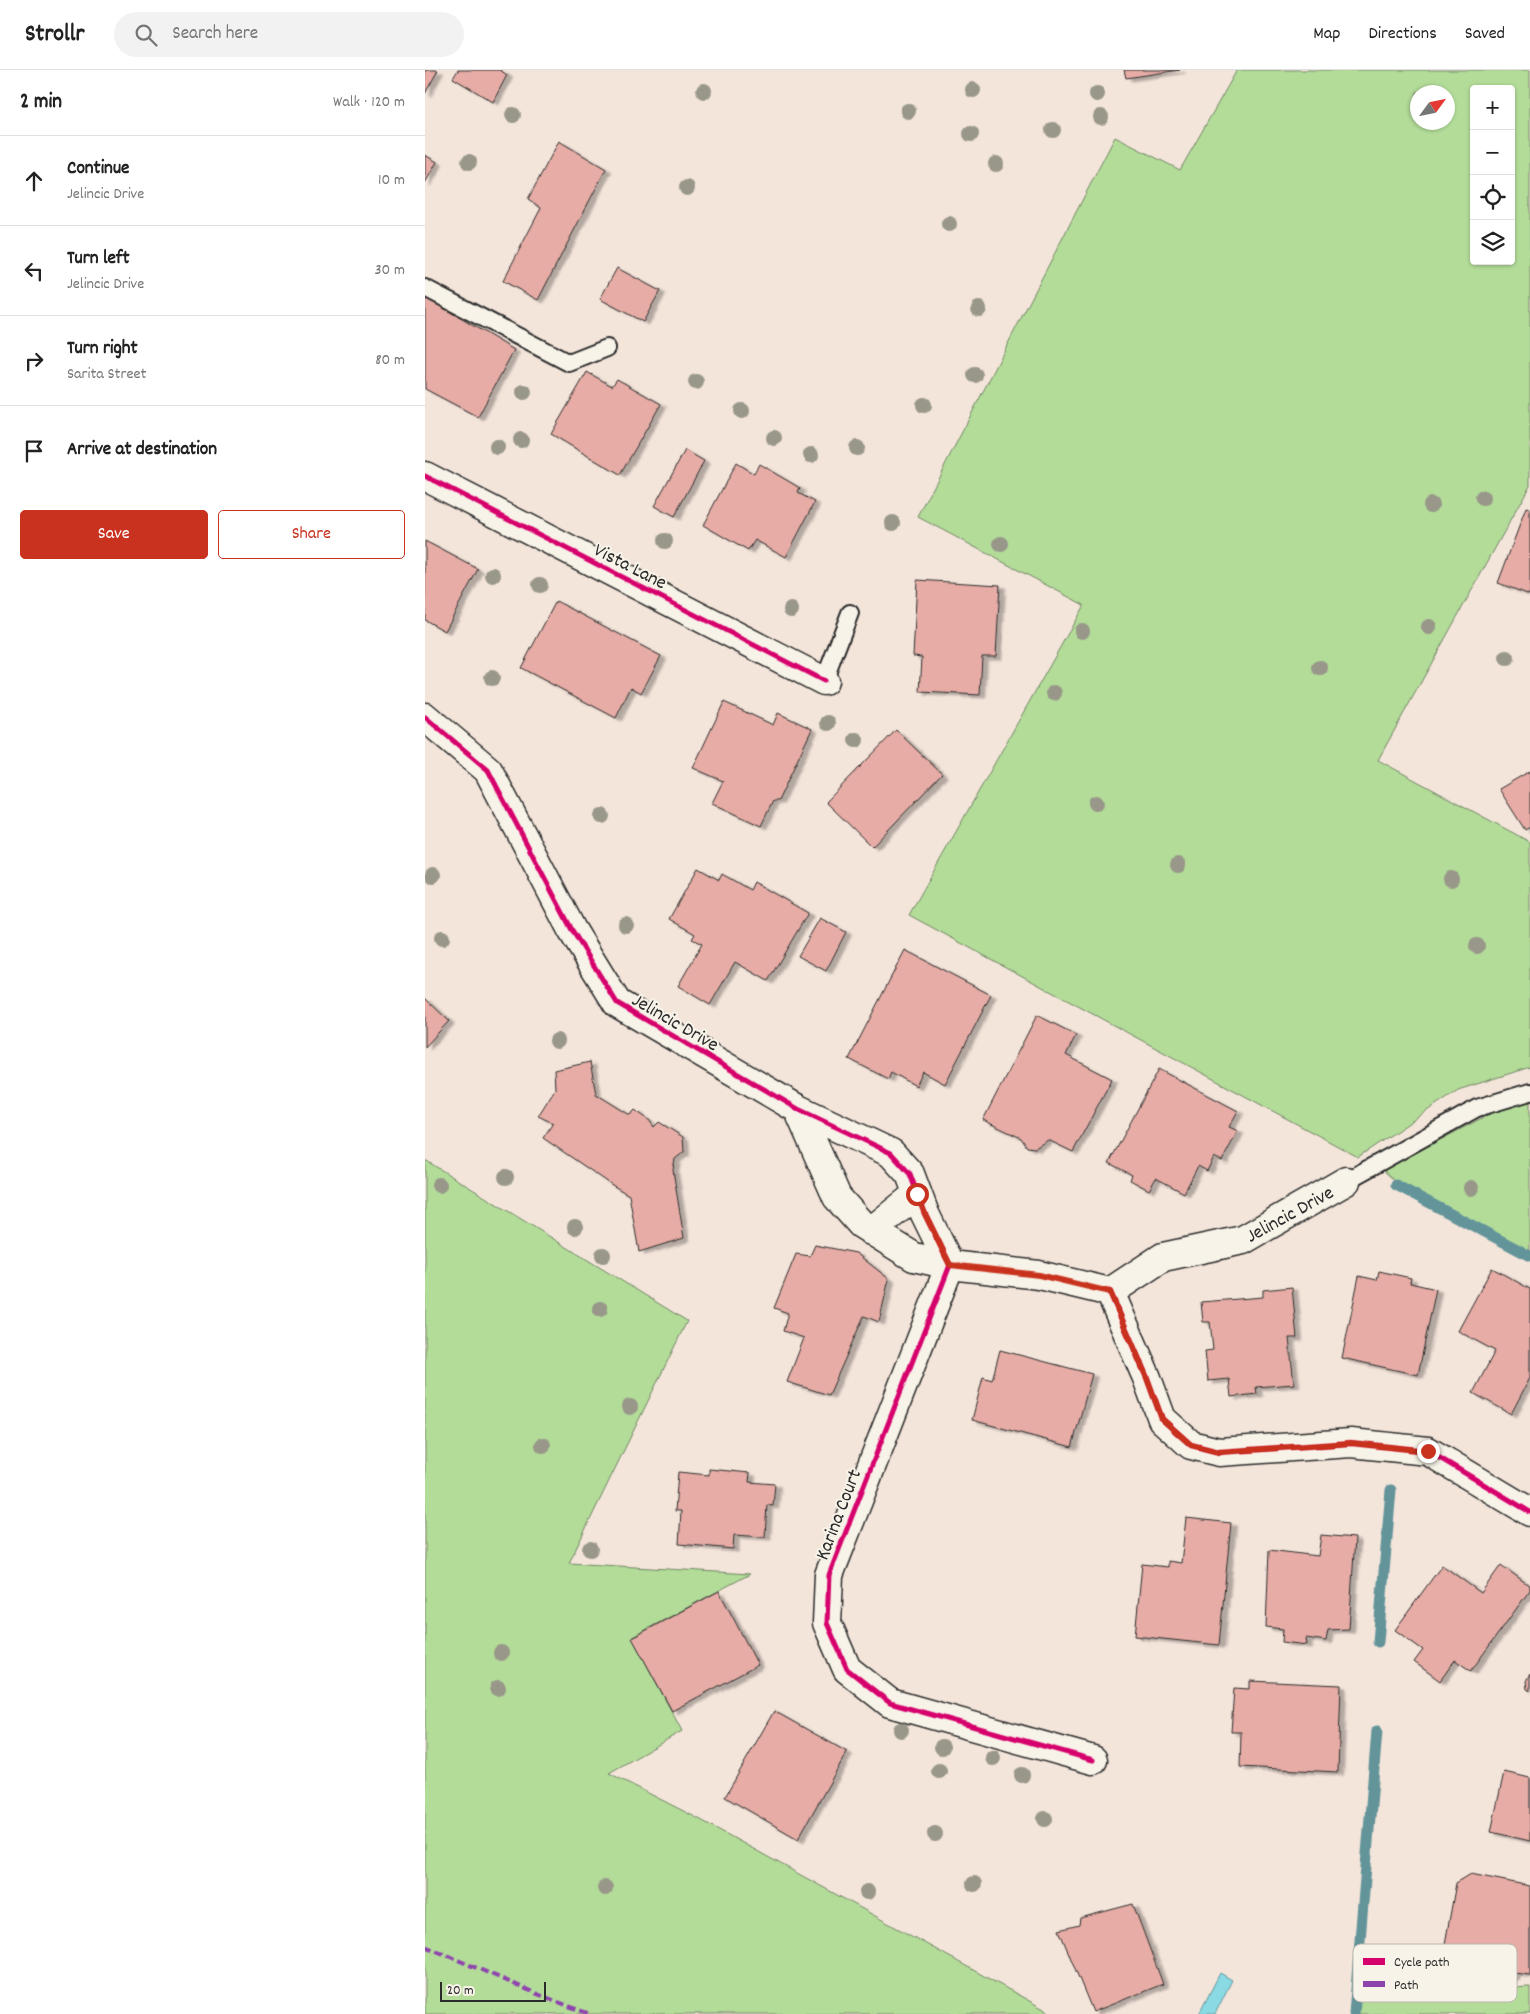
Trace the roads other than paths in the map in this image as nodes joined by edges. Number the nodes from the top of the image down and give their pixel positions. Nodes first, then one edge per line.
1 (425, 288) edge
2 (607, 348) dead end
3 (425, 476) edge
4 (850, 613) dead end
5 (824, 681) joint
6 (425, 717) edge
7 (1530, 1092) edge
8 (797, 1109) junction
9 (1346, 1181) joint
10 (917, 1194) junction
11 (871, 1231) junction
12 (950, 1265) junction
13 (1110, 1292) junction
14 (1530, 1512) edge
15 (1093, 1760) dead end

1 - 2 lane
3 - 5 street, Vista Lane
4 - 5 lane
6 - 8 street, Jelincic Drive
7 - 9 lane, Jelincic Drive
8 - 10 street, Jelincic Drive
8 - 11 street
9 - 13 street, Jelincic Drive
10 - 11 street
10 - 12 street, Jelincic Drive
11 - 12 street
12 - 13 street
12 - 15 street, Karina Court
13 - 14 street

